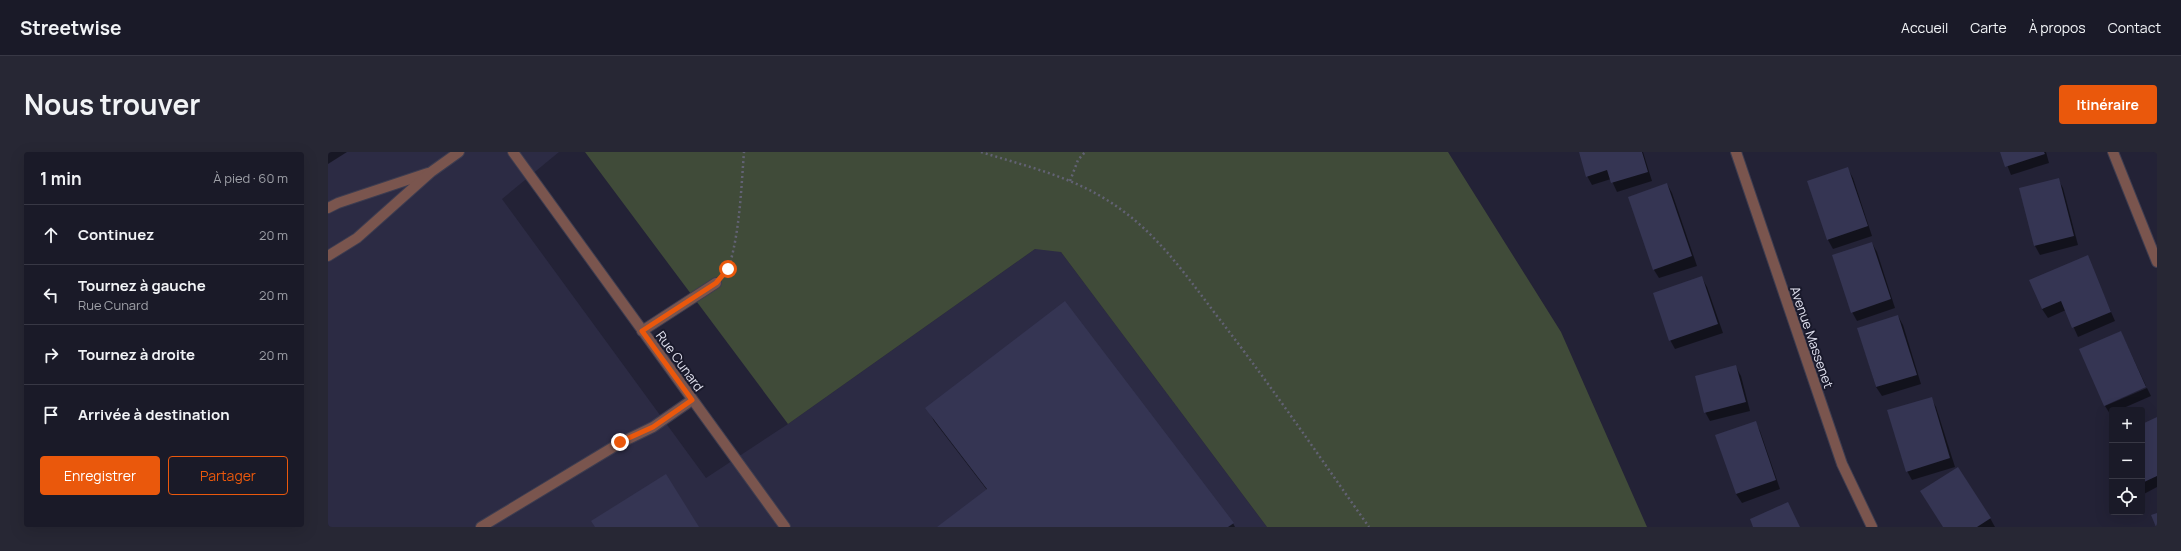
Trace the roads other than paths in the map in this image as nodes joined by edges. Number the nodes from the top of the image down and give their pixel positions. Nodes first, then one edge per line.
1 (459, 152) edge
2 (513, 152) edge
3 (1736, 152) edge
4 (2113, 152) edge
5 (432, 172) junction
6 (328, 208) edge
7 (328, 256) edge
8 (2157, 262) edge
9 (716, 283) road end
10 (642, 331) junction
11 (692, 400) junction
12 (481, 527) edge
13 (785, 527) edge
14 (1872, 527) edge

1 - 5 street
2 - 10 street, Rue Cunard
3 - 14 street, Avenue Massenet
4 - 8 street
5 - 6 street
5 - 7 street
9 - 10 street
10 - 11 street, Rue Cunard
11 - 12 street
11 - 13 street, Rue Cunard

